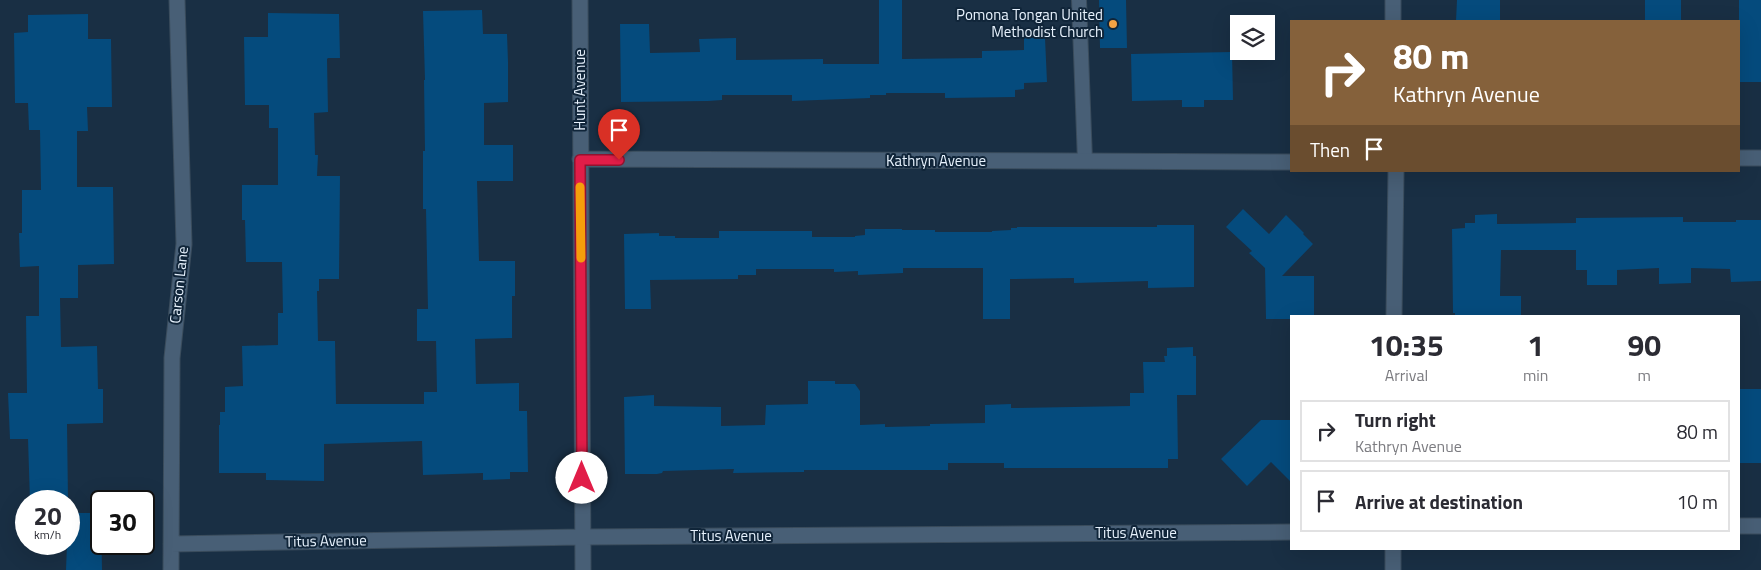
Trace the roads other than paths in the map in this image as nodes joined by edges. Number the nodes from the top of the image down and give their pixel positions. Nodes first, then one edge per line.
1 (177, 0) edge
2 (580, 0) edge
3 (1079, 0) edge
4 (1393, 0) edge
5 (1393, 20) edge
6 (1740, 158) edge
7 (1761, 158) edge
8 (580, 160) junction
9 (1085, 161) junction
10 (1290, 162) edge
11 (1396, 172) edge
12 (1394, 315) edge
13 (1740, 526) edge
14 (1761, 526) edge
15 (1290, 532) edge
16 (582, 537) junction
17 (171, 544) junction
18 (1393, 550) edge
19 (171, 570) edge
20 (583, 570) edge
21 (1393, 570) edge

1 - 17 street, Carson Lane
2 - 8 street, Hunt Avenue
3 - 9 lane
4 - 5 street
6 - 7 street
8 - 9 street, Kathryn Avenue
8 - 16 street, Hunt Avenue
9 - 10 street, Kathryn Avenue
11 - 12 street
13 - 14 street
15 - 16 street, Titus Avenue
16 - 17 street, Titus Avenue
16 - 20 street, Hunt Avenue
17 - 19 street, Carson Lane
18 - 21 street

